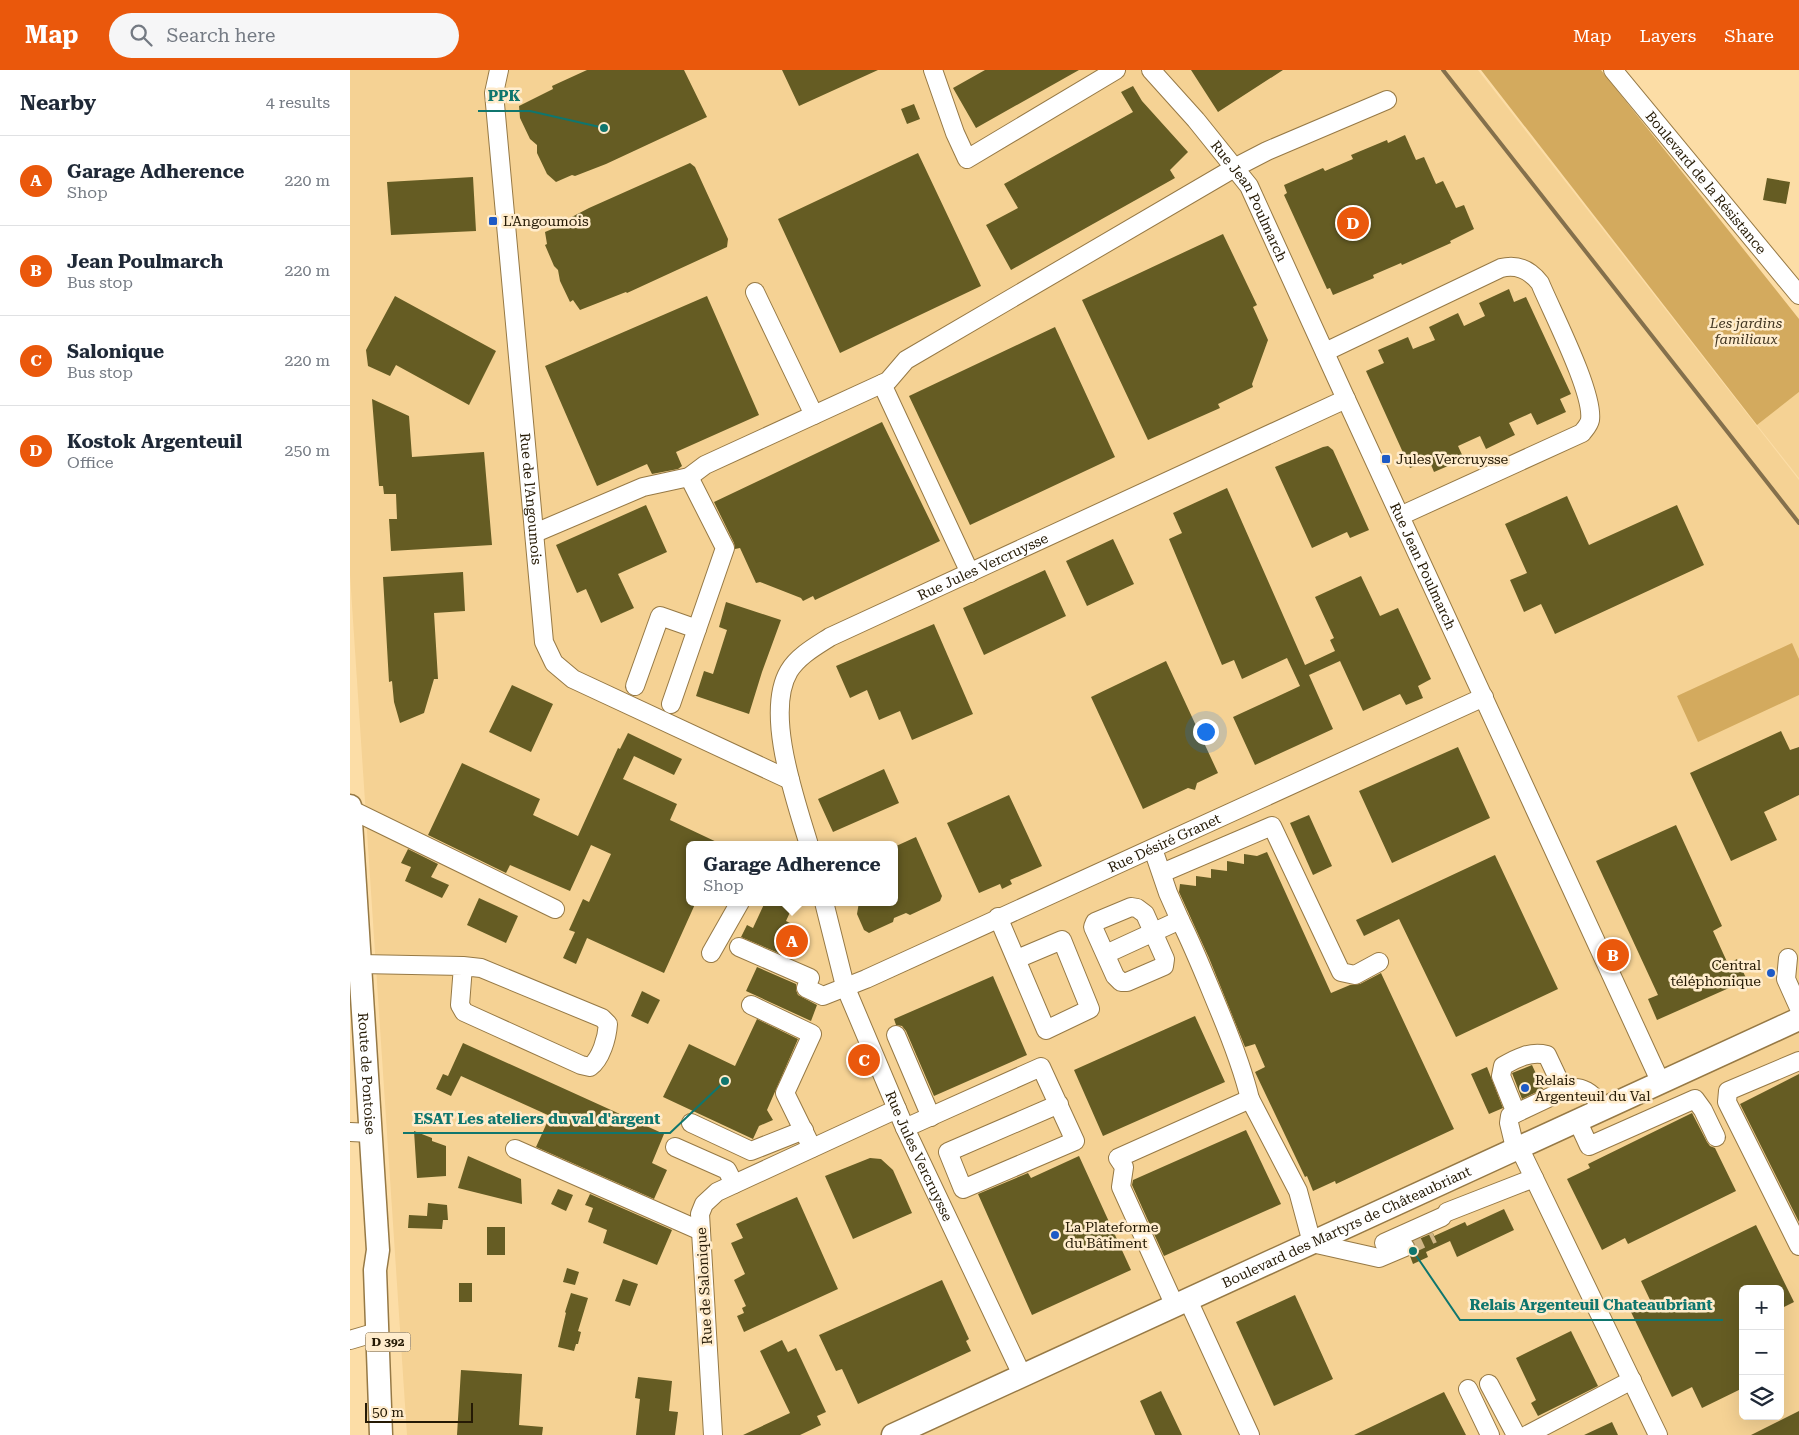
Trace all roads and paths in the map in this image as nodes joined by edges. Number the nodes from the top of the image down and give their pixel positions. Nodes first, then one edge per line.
1 (499, 70) edge
2 (933, 70) edge
3 (1116, 70) edge
4 (1152, 70) edge
5 (1613, 70) edge
6 (1387, 100) dead end
7 (1236, 167) junction
8 (755, 292) dead end
9 (1799, 295) edge
10 (1325, 352) junction
11 (882, 384) junction
12 (1346, 400) junction
13 (814, 415) junction
14 (689, 477) junction
15 (1400, 516) junction
16 (535, 534) junction
17 (970, 573) junction
18 (697, 630) junction
19 (636, 686) dead end
20 (1484, 697) junction
21 (671, 704) dead end
22 (782, 737) junction
23 (752, 762) junction
24 (790, 780) junction
25 (350, 808) edge
26 (808, 841) edge
27 (1153, 849) junction
28 (1162, 873) junction
29 (738, 906) edge
30 (825, 906) edge
31 (555, 909) dead end
32 (998, 917) junction
33 (1180, 920) junction
34 (1154, 934) junction
35 (739, 946) dead end
36 (711, 953) dead end
37 (1106, 954) junction
38 (1788, 958) dead end
39 (1016, 960) junction
40 (1379, 962) dead end
41 (360, 964) junction
42 (463, 966) junction
43 (845, 986) junction
44 (751, 1005) dead end
45 (1799, 1008) edge
46 (1799, 1019) edge
47 (357, 1021) edge
48 (896, 1035) dead end
49 (1799, 1061) edge
50 (1661, 1083) junction
51 (1564, 1091) junction
52 (1250, 1099) junction
53 (1059, 1104) junction
54 (1605, 1108) junction
55 (897, 1109) junction
56 (1516, 1113) junction
57 (931, 1117) junction
58 (1577, 1120) junction
59 (691, 1123) dead end
60 (905, 1128) junction
61 (804, 1130) junction
62 (360, 1132) edge
63 (1716, 1136) dead end
64 (675, 1147) dead end
65 (812, 1148) junction
66 (1517, 1148) junction
67 (515, 1149) dead end
68 (957, 1173) junction
69 (1534, 1178) junction
70 (1444, 1182) junction
71 (734, 1184) junction
72 (932, 1184) junction
73 (1444, 1215) junction
74 (700, 1231) junction
75 (1433, 1234) tunnel mouth
76 (1312, 1243) junction
77 (1799, 1246) edge
78 (1406, 1247) tunnel mouth
79 (378, 1250) junction
80 (1360, 1254) junction
81 (1181, 1303) junction
82 (376, 1332) junction
83 (350, 1340) edge
84 (1022, 1375) junction
85 (1632, 1380) junction
86 (1489, 1384) dead end
87 (1468, 1389) dead end
88 (381, 1435) edge
89 (395, 1435) edge
90 (713, 1435) edge
91 (893, 1435) edge
92 (1250, 1435) edge
93 (1490, 1435) edge
94 (1516, 1435) edge
95 (1526, 1435) edge
96 (1658, 1435) edge

1 - 16 street, Rue de l'Angoumois
2 - 3 street
4 - 7 street, Rue Jean Poulmarch
5 - 9 street, Boulevard de la Résistance
6 - 7 street
7 - 10 street, Rue Jean Poulmarch
7 - 11 street
8 - 13 street
10 - 12 street, Rue Jean Poulmarch
10 - 15 street
11 - 13 street
11 - 17 street
12 - 15 street, Rue Jean Poulmarch
12 - 17 street, Rue Jules Vercruysse
13 - 14 street
14 - 16 street
14 - 18 street
15 - 20 street, Rue Jean Poulmarch
16 - 23 street, Rue de l'Angoumois
17 - 22 street, Rue Jules Vercruysse
18 - 19 street
18 - 21 street
20 - 27 street, Rue Désiré Granet
20 - 50 street, Rue Jean Poulmarch
22 - 23 street
22 - 24 street, Rue Jules Vercruysse
23 - 24 street, Rue de l'Angoumois
24 - 26 street, Rue Jules Vercruysse
25 - 31 street
25 - 41 main road, Route de Pontoise / D 392
27 - 28 street
27 - 32 street, Rue Désiré Granet
28 - 33 street
28 - 40 street
29 - 36 street
30 - 43 street, Rue Jules Vercruysse
32 - 39 street
32 - 43 street, Rue Désiré Granet
33 - 34 street
33 - 52 street
34 - 37 street
34 - 37 street
34 - 37 street
35 - 43 street, Rue Désiré Granet
38 - 45 street
39 - 39 street
41 - 42 street
41 - 47 main road, Route de Pontoise / D 392
42 - 42 street
43 - 55 street, Rue Jules Vercruysse
44 - 61 street
46 - 50 main road, Boulevard des Martyrs de Châteaubriant
47 - 62 main road, Route de Pontoise / D 392
48 - 57 street
49 - 77 street
50 - 54 main road, Boulevard des Martyrs de Châteaubriant
51 - 54 street
51 - 56 street
51 - 56 street
52 - 76 street
52 - 81 street
53 - 57 street
53 - 68 street
53 - 68 street
54 - 58 main road, Boulevard des Martyrs de Châteaubriant
55 - 60 street, Rue Jules Vercruysse
55 - 65 street, Rue de Salonique
56 - 66 street
57 - 60 street
58 - 63 street
58 - 66 main road, Boulevard des Martyrs de Châteaubriant
59 - 61 street
60 - 72 street, Rue Jules Vercruysse
61 - 65 street
62 - 79 main road, Route de Pontoise / D 392
64 - 71 street
65 - 71 street, Rue de Salonique
66 - 69 street
66 - 70 main road, Boulevard des Martyrs de Châteaubriant
67 - 74 street
68 - 72 street
69 - 73 street
69 - 85 street
70 - 73 street
70 - 76 main road, Boulevard des Martyrs de Châteaubriant
71 - 74 street, Rue de Salonique
72 - 84 street, Rue Jules Vercruysse
73 - 75 street
73 - 80 street
74 - 90 street, Rue de Salonique
76 - 80 street
76 - 81 main road, Boulevard des Martyrs de Châteaubriant
78 - 80 street
79 - 82 main road, Route de Pontoise / D 392
79 - 89 main road, Route de Pontoise / D 392
81 - 84 main road, Boulevard des Martyrs de Châteaubriant
81 - 92 street
82 - 83 street
82 - 88 main road, Route de Pontoise / D 392
84 - 91 main road, Boulevard des Martyrs de Châteaubriant
85 - 95 street
85 - 96 street
86 - 94 street
87 - 93 street

